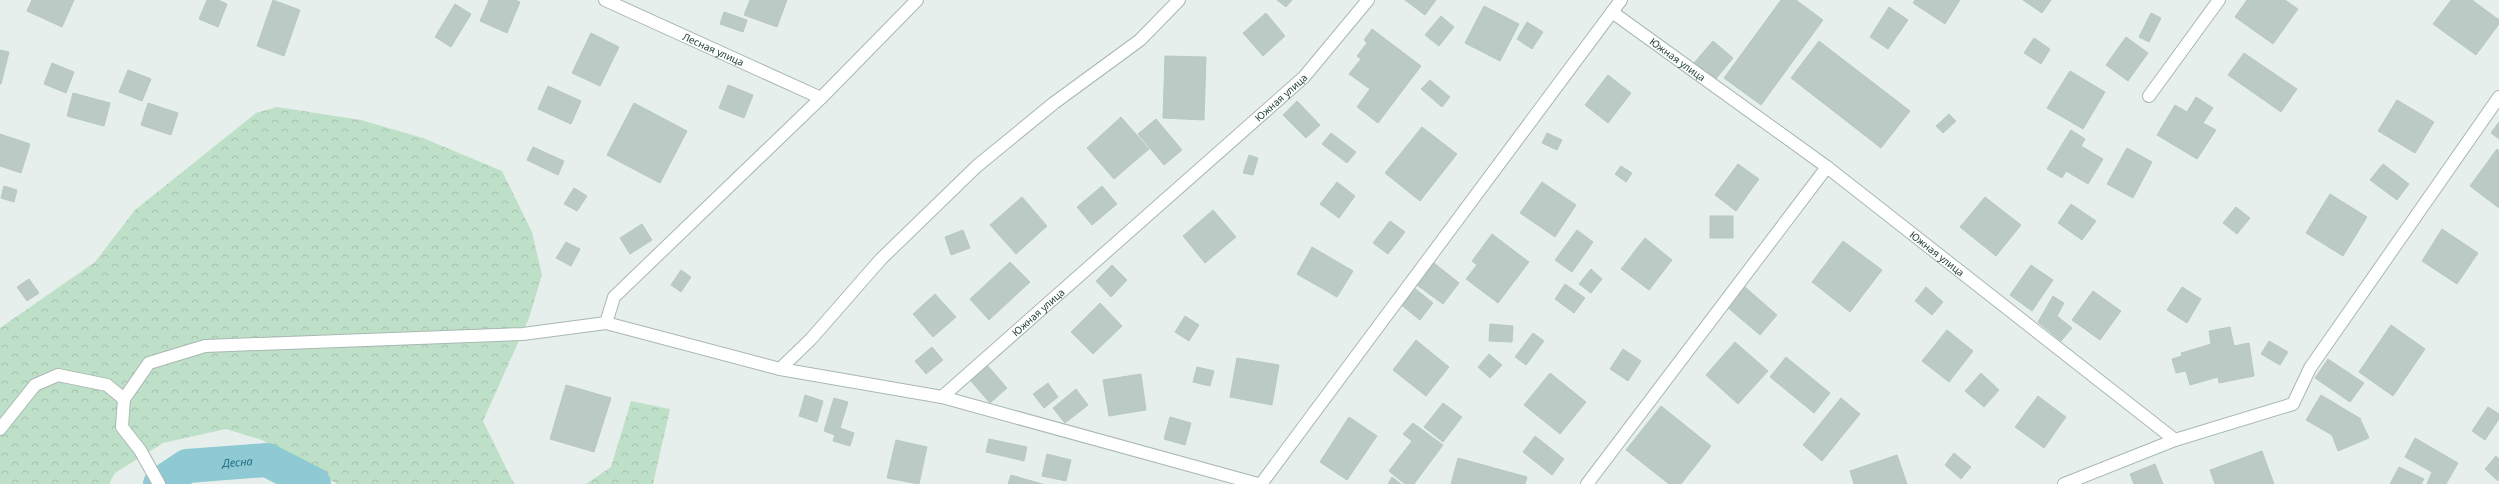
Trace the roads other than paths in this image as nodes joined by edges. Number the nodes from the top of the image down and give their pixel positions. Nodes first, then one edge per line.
1 (605, 0) edge
2 (917, 0) edge
3 (1179, 0) edge
4 (1368, 0) edge
5 (1621, 0) edge
6 (2219, 0) edge
7 (1612, 12) junction
8 (2149, 96) dead end
9 (2499, 96) edge
10 (821, 98) junction
11 (1827, 167) junction
12 (606, 323) junction
13 (780, 369) junction
14 (942, 397) junction
15 (124, 399) junction
16 (0, 429) edge
17 (2175, 440) junction
18 (158, 484) edge
19 (1259, 484) edge
20 (1587, 484) edge
21 (2064, 484) edge

1 - 10 street, Лесная улица
2 - 10 street
3 - 13 street
4 - 14 street, Южная улица
5 - 7 street
6 - 8 street
7 - 11 street, Южная улица
7 - 19 street
9 - 17 street
10 - 12 street
11 - 17 street, Южная улица
11 - 20 street
12 - 13 street
12 - 15 street
13 - 14 street
14 - 19 street
15 - 16 street
15 - 18 street
17 - 21 street

